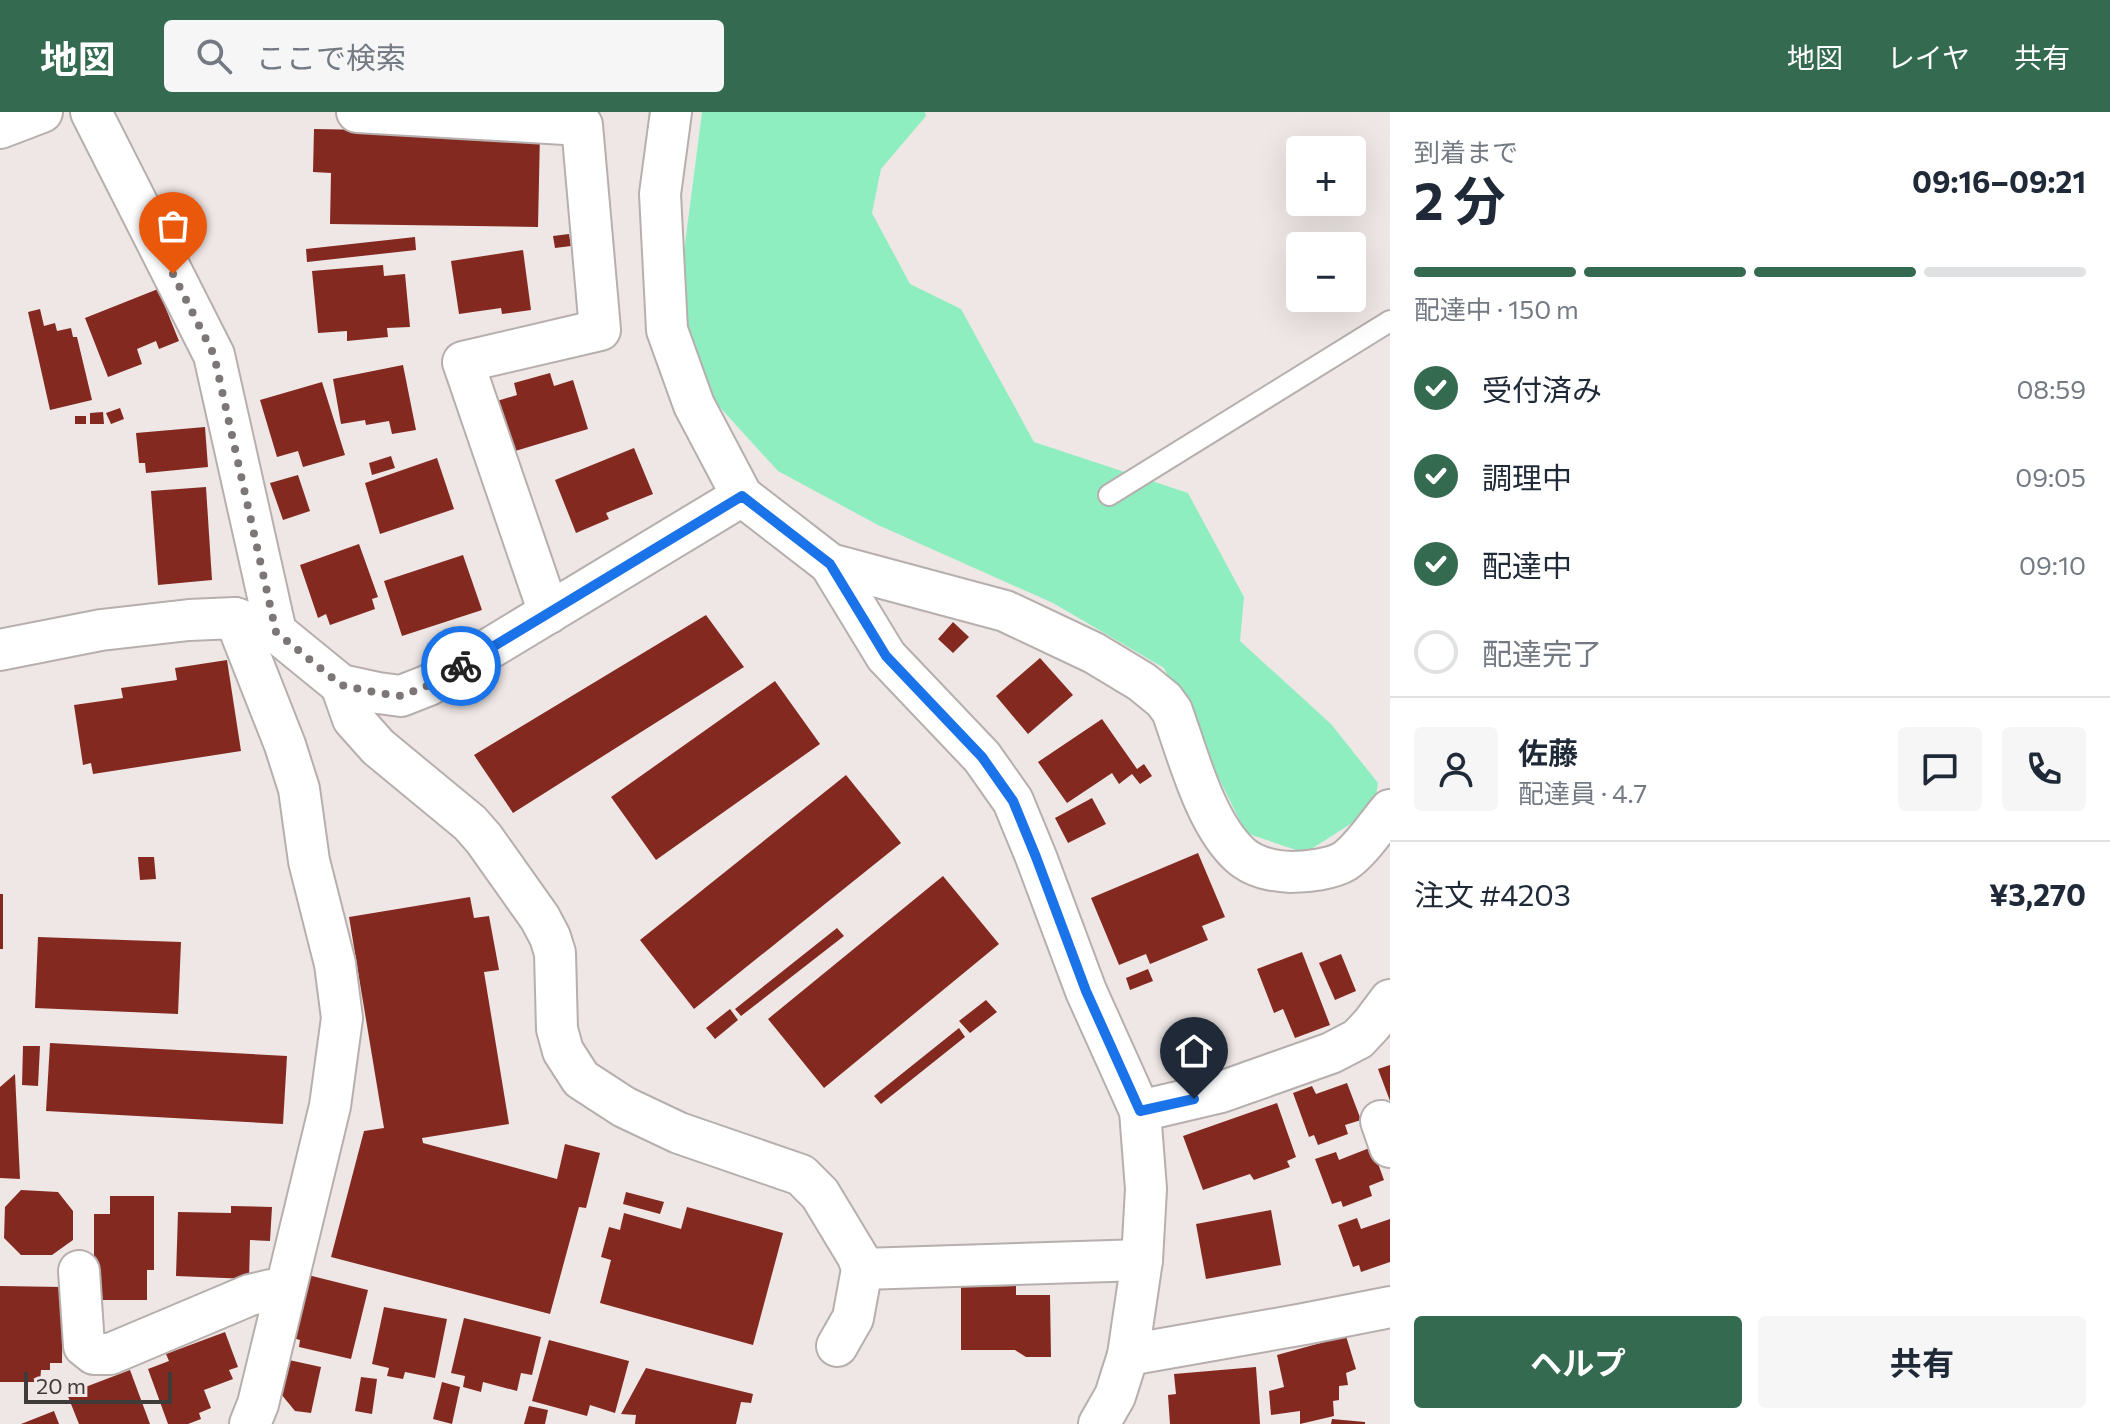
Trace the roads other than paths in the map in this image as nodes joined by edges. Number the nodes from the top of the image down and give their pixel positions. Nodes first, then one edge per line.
1 (42, 112) edge
2 (91, 112) edge
3 (357, 112) edge
4 (671, 112) edge
5 (583, 118) edge
6 (0, 128) edge
7 (667, 318) junction
8 (1390, 321) edge
9 (600, 330) junction
10 (1109, 495) dead end
11 (742, 496) junction
12 (830, 564) junction
13 (549, 613) junction
14 (235, 618) junction
15 (276, 632) junction
16 (0, 650) edge
17 (341, 685) junction
18 (1390, 810) edge
19 (1390, 1000) edge
20 (1140, 1111) junction
21 (1142, 1260) junction
22 (862, 1269) junction
23 (79, 1271) dead end
24 (285, 1290) junction
25 (1390, 1307) edge
26 (837, 1346) dead end
27 (1128, 1355) junction
28 (250, 1424) edge
29 (1099, 1424) edge

1 - 6 street
2 - 15 street
3 - 5 street
4 - 7 street
5 - 9 street
7 - 9 street
7 - 11 street
8 - 10 lane
9 - 13 street
11 - 12 street
11 - 13 street
12 - 18 street
12 - 20 street
13 - 17 street
14 - 15 street
14 - 16 street
14 - 24 street
15 - 17 street
17 - 22 street
19 - 20 street
20 - 21 street
21 - 22 street
21 - 27 street
22 - 26 street
23 - 24 street
24 - 28 street
25 - 27 street
27 - 29 street

